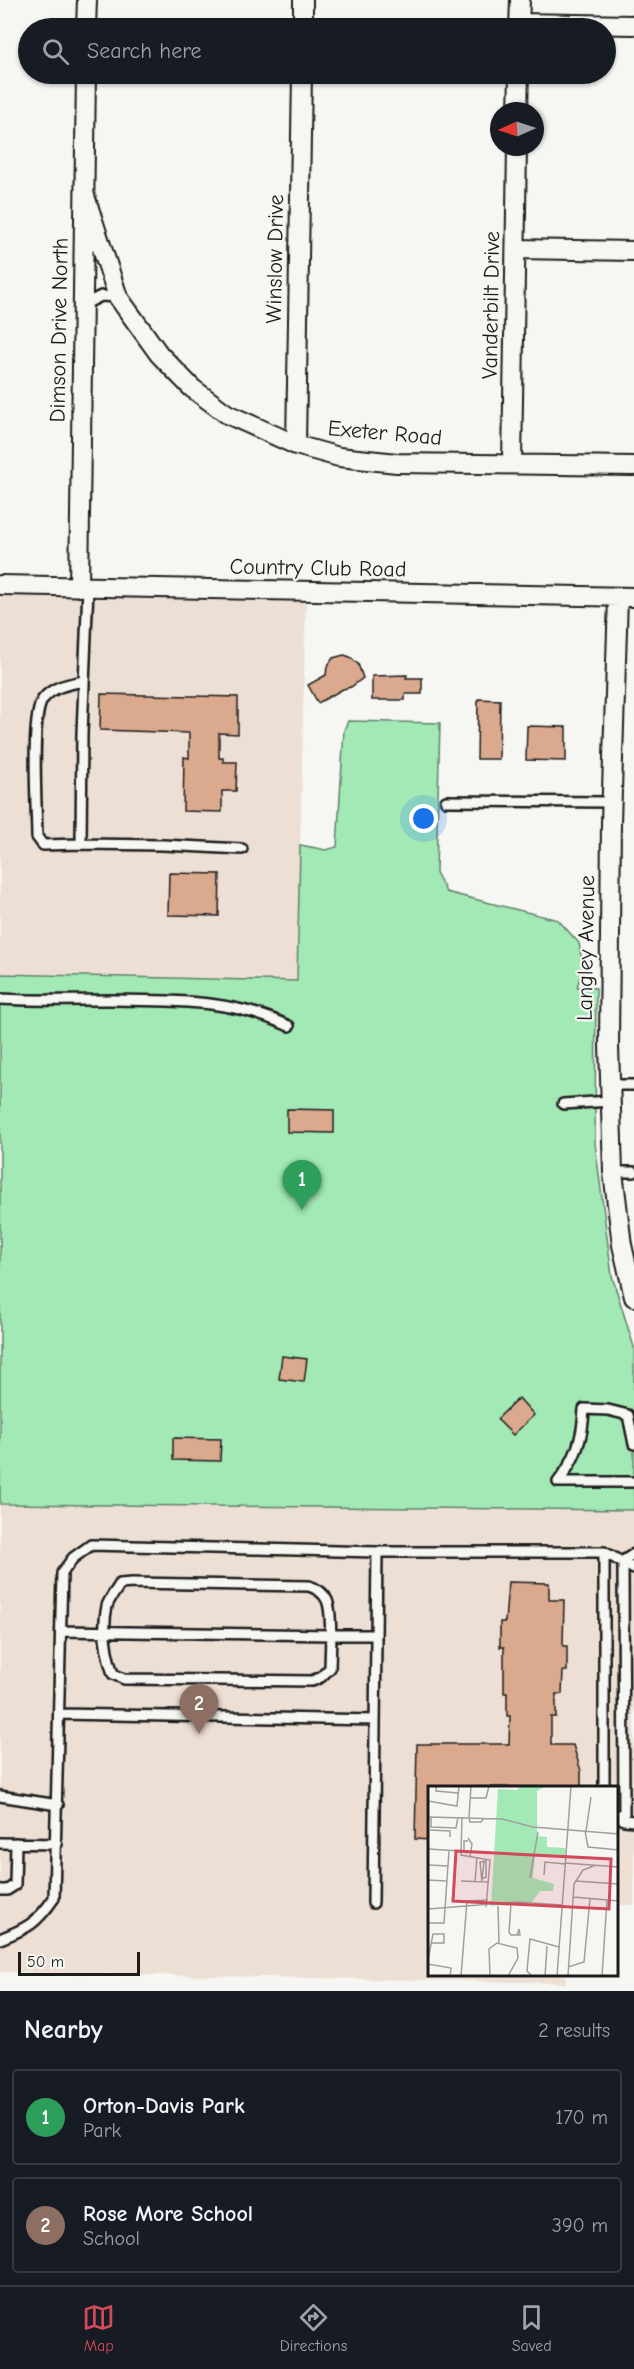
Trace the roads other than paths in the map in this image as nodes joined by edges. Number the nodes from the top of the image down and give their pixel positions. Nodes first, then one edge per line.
1 (87, 0) edge
2 (303, 0) edge
3 (520, 0) edge
4 (86, 18) edge
5 (303, 18) edge
6 (519, 18) edge
7 (616, 25) edge
8 (634, 25) edge
9 (86, 84) edge
10 (302, 84) edge
11 (519, 84) edge
12 (518, 102) edge
13 (517, 156) edge
14 (85, 196) junction
15 (516, 249) junction
16 (634, 251) edge
17 (118, 297) junction
18 (83, 305) junction
19 (296, 445) junction
20 (512, 464) junction
21 (634, 466) edge
22 (0, 585) edge
23 (83, 587) junction
24 (626, 597) edge
25 (84, 681) junction
26 (446, 801) dead end
27 (612, 802) junction
28 (81, 844) junction
29 (242, 849) dead end
30 (0, 999) edge
31 (289, 1026) dead end
32 (634, 1085) edge
33 (610, 1093) junction
34 (563, 1104) dead end
35 (613, 1172) junction
36 (634, 1172) edge
37 (629, 1254) edge
38 (634, 1297) edge
39 (634, 1444) edge
40 (634, 1482) edge
41 (377, 1552) junction
42 (604, 1552) junction
43 (634, 1554) edge
44 (623, 1561) junction
45 (634, 1569) edge
46 (61, 1630) junction
47 (106, 1631) junction
48 (331, 1635) junction
49 (376, 1635) junction
50 (60, 1714) junction
51 (375, 1720) junction
52 (604, 1786) edge
53 (0, 1796) edge
54 (58, 1805) junction
55 (625, 1819) edge
56 (0, 1843) edge
57 (16, 1843) junction
58 (57, 1844) junction
59 (0, 1890) edge
60 (373, 1903) dead end
61 (0, 1939) edge

1 - 4 street
2 - 5 street
3 - 6 street
7 - 8 street
9 - 14 street, Dimson Drive North
10 - 19 street, Winslow Drive
11 - 12 street
13 - 15 street, Vanderbilt Drive
14 - 17 street, Exeter Road
14 - 18 street, Dimson Drive North
15 - 16 street
15 - 20 street, Vanderbilt Drive
17 - 18 lane
17 - 19 street, Exeter Road
18 - 23 street, Dimson Drive North
19 - 20 street, Exeter Road
20 - 21 street, Exeter Road
22 - 23 street, Country Club Road
23 - 24 street, Country Club Road
23 - 25 lane
24 - 27 street, Langley Avenue
25 - 28 lane
25 - 28 lane
26 - 27 lane
27 - 33 street, Langley Avenue
28 - 29 lane
30 - 31 lane
32 - 33 lane
33 - 34 lane
33 - 35 street, Langley Avenue
35 - 36 lane
35 - 37 street, Langley Avenue
37 - 38 street, Langley Avenue
39 - 40 lane
41 - 42 lane
41 - 46 lane
41 - 49 lane
42 - 44 lane
42 - 52 lane
43 - 44 lane
44 - 45 lane
44 - 55 lane
46 - 47 lane
46 - 50 lane
47 - 48 lane
47 - 48 lane
47 - 48 lane
48 - 49 lane
49 - 51 lane
50 - 51 lane
50 - 54 lane
51 - 60 lane
53 - 54 lane
54 - 58 lane
56 - 57 lane
57 - 58 lane
57 - 59 lane
58 - 61 lane

